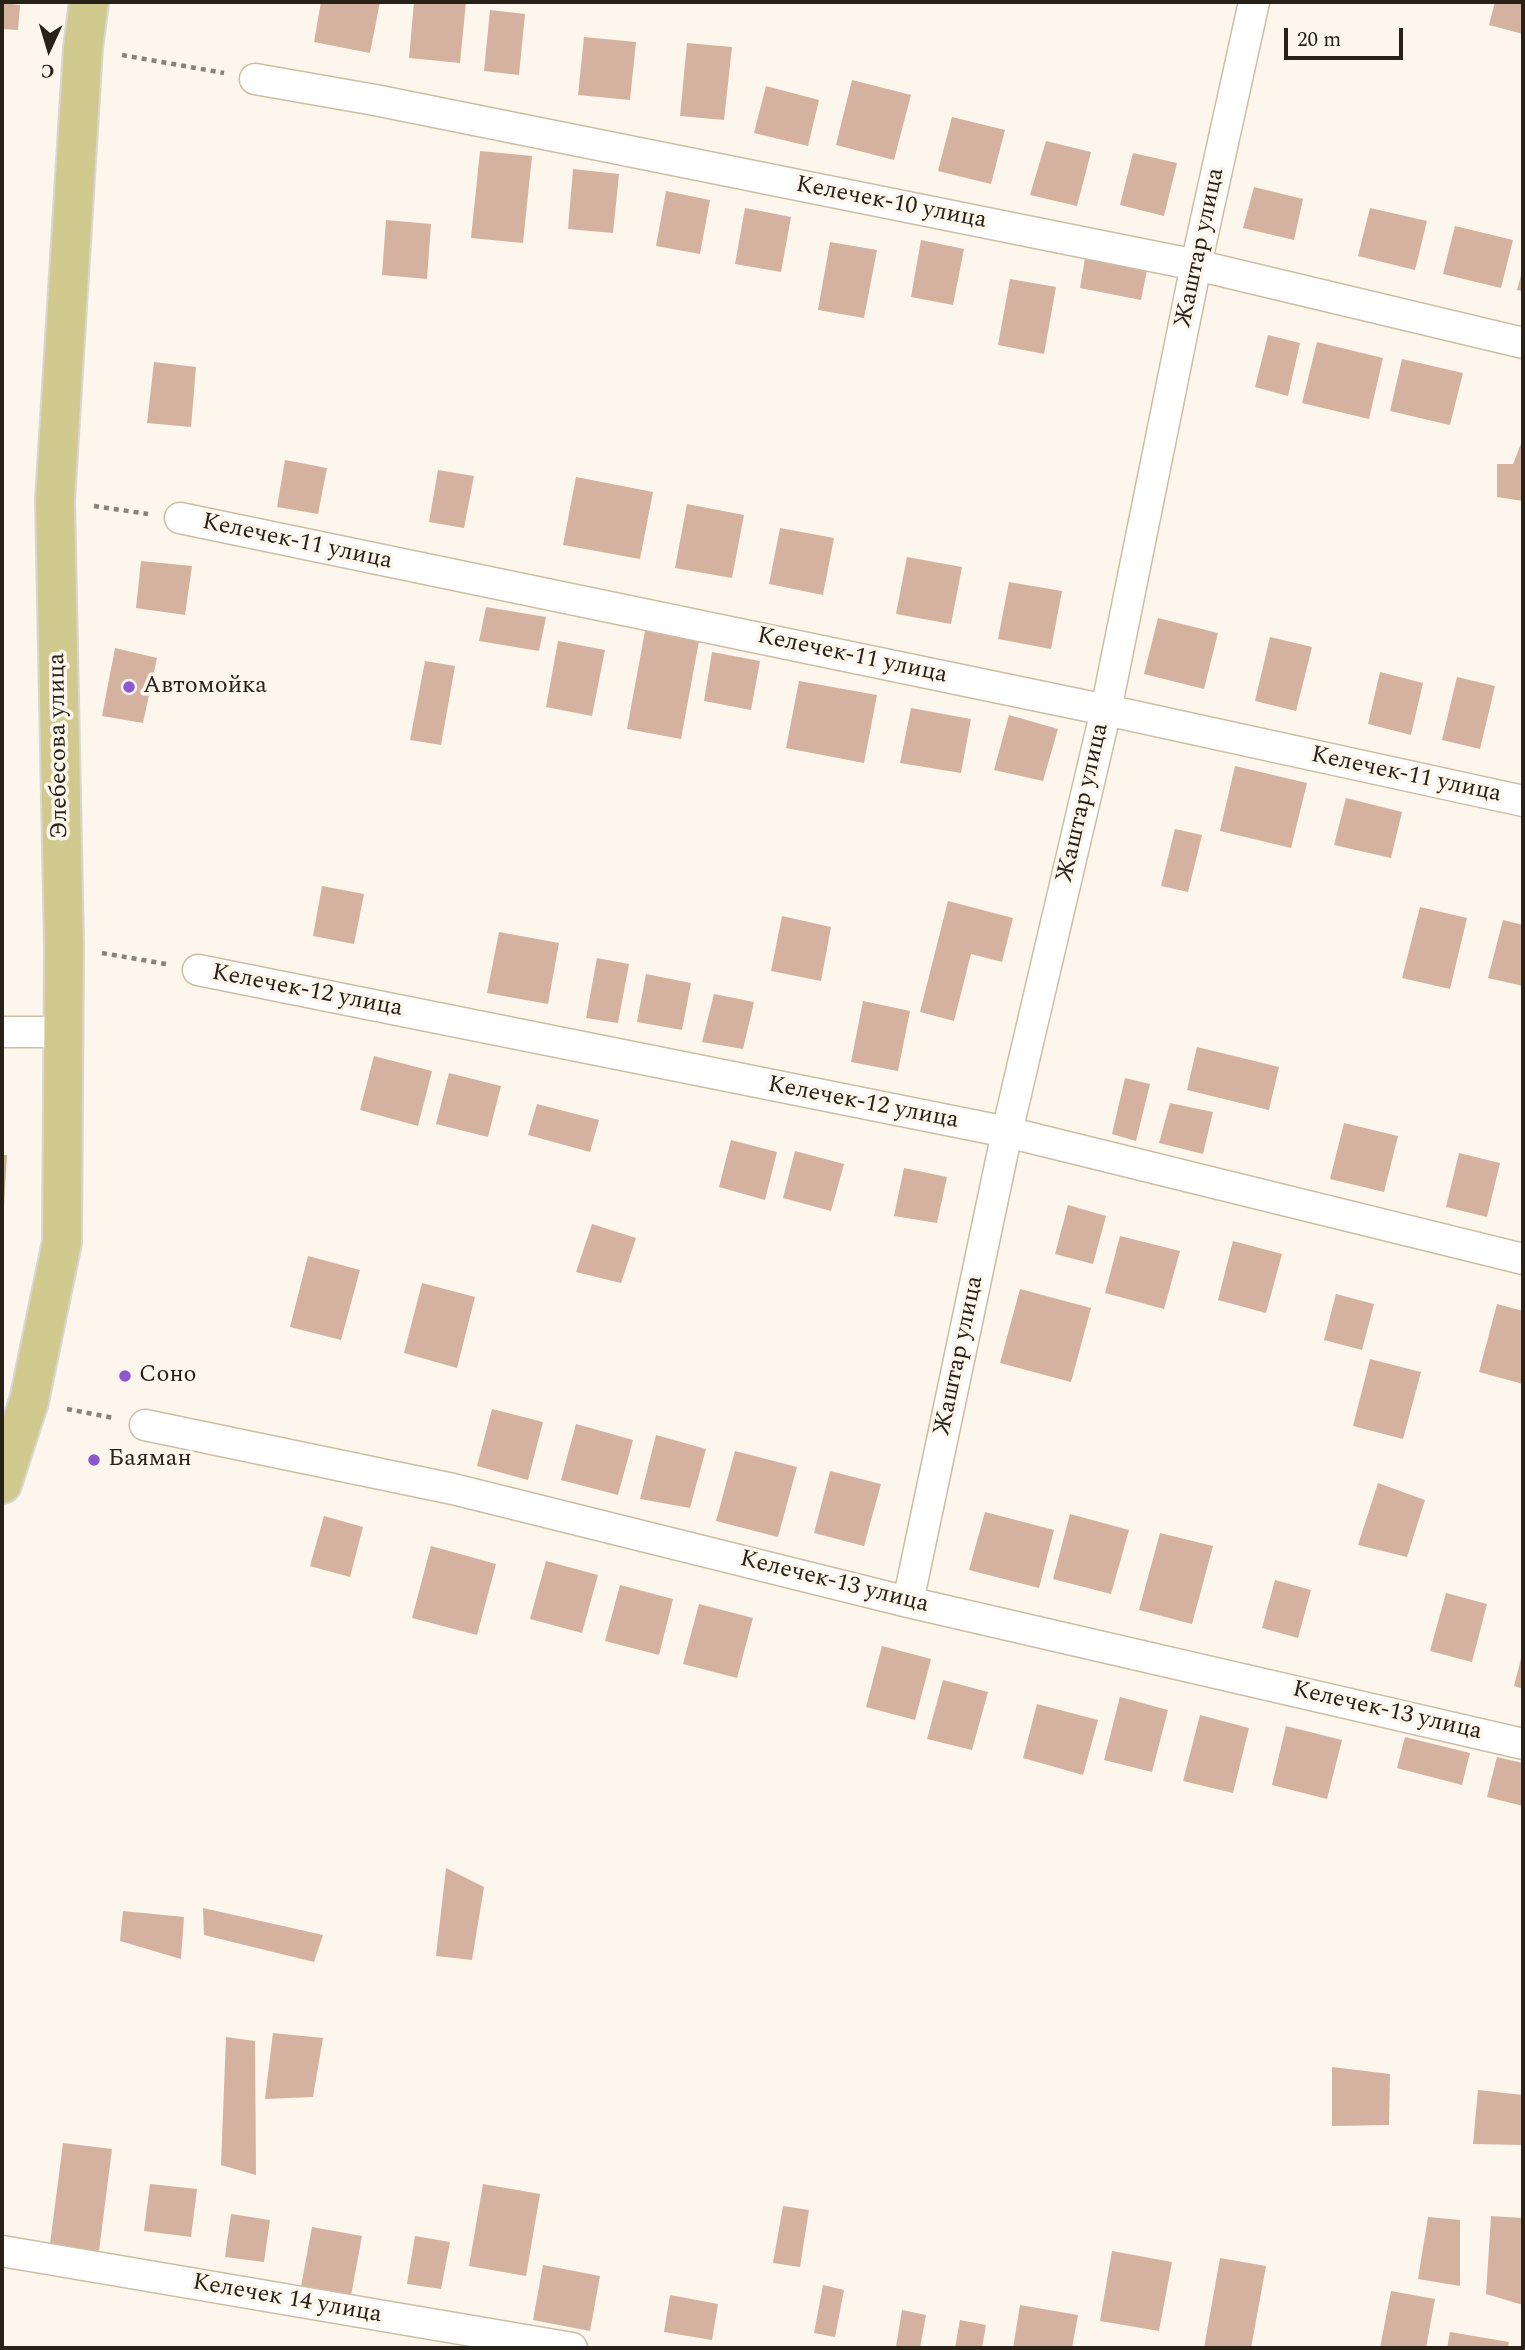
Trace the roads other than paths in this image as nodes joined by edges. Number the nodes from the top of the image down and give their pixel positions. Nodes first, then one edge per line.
1 (89, 2) edge
2 (1254, 2) edge
3 (255, 79) road end
4 (1196, 265) junction
5 (1523, 343) edge
6 (180, 518) road end
7 (1106, 709) junction
8 (1523, 801) edge
9 (198, 970) road end
10 (2, 1032) edge
11 (64, 1032) junction
12 (1007, 1132) junction
13 (1523, 1259) edge
14 (145, 1425) road end
15 (2, 1484) edge
16 (908, 1602) junction
17 (1523, 1744) edge
18 (2, 2251) edge
19 (572, 2348) edge

1 - 11 main road, Элебесова улица
2 - 4 street, Жаштар улица
3 - 4 street, Келечек-10 улица
4 - 5 street, Келечек-10 улица
4 - 7 street, Жаштар улица
6 - 7 street, Келечек-11 улица
7 - 8 street, Келечек-11 улица
7 - 12 street, Жаштар улица
9 - 12 street, Келечек-12 улица
10 - 11 street
11 - 15 main road, Элебесова улица
12 - 13 street, Келечек-12 улица
12 - 16 street, Жаштар улица
14 - 16 street, Келечек-13 улица
16 - 17 street, Келечек-13 улица
18 - 19 street, Келечек 14 улица

